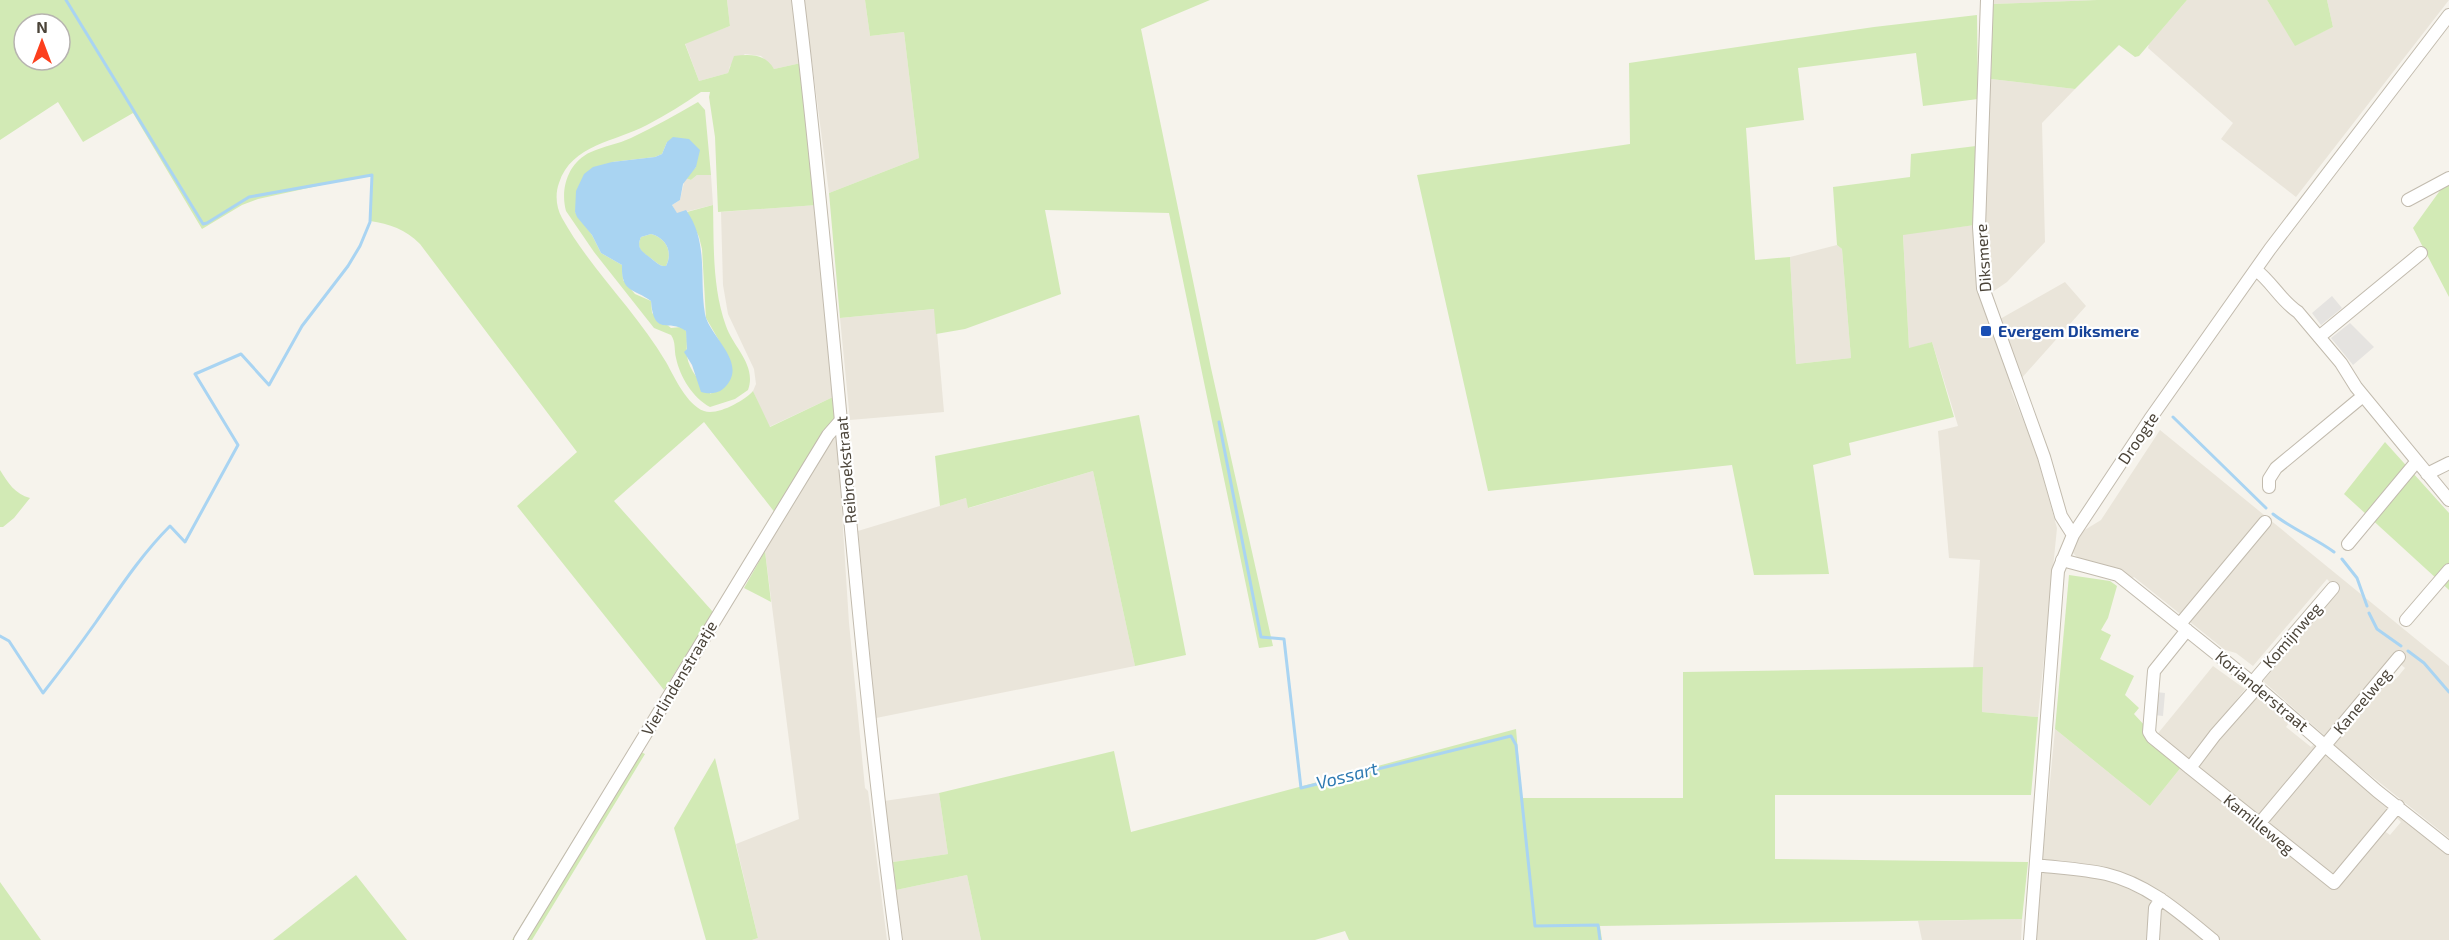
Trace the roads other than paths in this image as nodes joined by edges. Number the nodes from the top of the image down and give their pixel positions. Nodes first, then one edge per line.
1 (798, 0) edge
2 (1987, 0) edge
3 (2449, 15) edge
4 (2449, 178) edge
5 (2408, 200) dead end
6 (2421, 253) dead end
7 (2256, 270) junction
8 (2319, 337) junction
9 (2363, 396) junction
10 (842, 419) junction
11 (2417, 461) junction
12 (2449, 463) edge
13 (2427, 474) junction
14 (2269, 487) dead end
15 (2449, 501) edge
16 (2265, 522) dead end
17 (2073, 535) junction
18 (2348, 544) dead end
19 (2061, 560) junction
20 (2449, 570) edge
21 (2333, 588) dead end
22 (2406, 620) dead end
23 (2184, 627) junction
24 (2399, 657) dead end
25 (2254, 684) junction
26 (2325, 746) junction
27 (2190, 768) junction
28 (2398, 806) junction
29 (2259, 824) junction
30 (2449, 848) edge
31 (2036, 866) junction
32 (2161, 898) junction
33 (520, 940) edge
34 (896, 940) edge
35 (2030, 940) edge
36 (2153, 940) edge
37 (2212, 940) edge

1 - 10 street, Reibroekstraat
2 - 17 street, Diksmere
3 - 7 street, Droogte
4 - 5 street
6 - 8 street
7 - 8 street
7 - 17 street, Droogte
8 - 9 street
9 - 11 street
9 - 14 street
10 - 33 street, Vierlindenstraatje
10 - 34 street, Reibroekstraat
11 - 13 street
11 - 18 street
12 - 13 street
13 - 15 street
16 - 23 street
17 - 19 street, Droogte
19 - 23 street, Korianderstraat
19 - 31 street, Droogte
20 - 22 street
21 - 25 street, Komijnweg
23 - 25 street, Korianderstraat
23 - 27 street, Kamilleweg
24 - 26 street, Kaneelweg
25 - 26 street, Korianderstraat
25 - 27 street
26 - 28 street, Korianderstraat
26 - 29 street, Kaneelweg
27 - 29 street, Kamilleweg
28 - 29 street, Kamilleweg
28 - 30 street, Korianderstraat
31 - 32 street
31 - 35 street, Droogte
32 - 36 street
32 - 37 street

